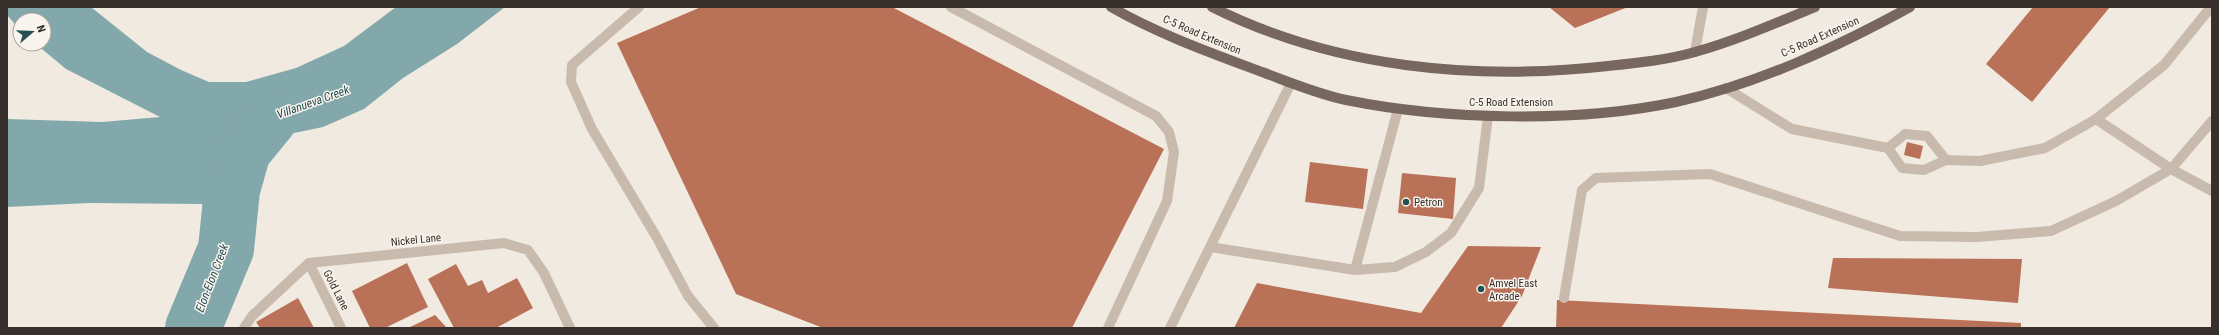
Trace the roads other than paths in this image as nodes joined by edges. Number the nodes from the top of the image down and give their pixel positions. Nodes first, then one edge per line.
1 (640, 7) edge
2 (951, 7) edge
3 (1111, 7) edge
4 (1703, 7) edge
5 (1815, 7) edge
6 (1910, 7) edge
7 (2211, 7) edge
8 (1216, 8) edge
9 (1695, 52) junction
10 (1291, 83) junction
11 (1726, 88) junction
12 (1398, 109) junction
13 (1488, 116) junction
14 (2096, 118) junction
15 (2212, 121) edge
16 (1888, 148) junction
17 (1946, 160) junction
18 (2171, 169) junction
19 (2212, 191) edge
20 (1210, 247) junction
21 (309, 263) junction
22 (1355, 270) junction
23 (1564, 298) dead end
24 (244, 328) edge
25 (341, 328) edge
26 (570, 328) edge
27 (714, 328) edge
28 (1108, 328) edge
29 (1170, 328) edge

1 - 27 street
2 - 28 street
3 - 10 main road, C-5 Road Extension
4 - 9 street
5 - 9 main road
6 - 11 main road, C-5 Road Extension
7 - 14 street
8 - 9 main road
10 - 12 main road, C-5 Road Extension
10 - 20 street
11 - 13 main road, C-5 Road Extension
11 - 16 street
12 - 13 main road, C-5 Road Extension
12 - 22 street
13 - 22 street
14 - 17 street
14 - 18 street
15 - 18 street
16 - 17 street
16 - 17 street
18 - 19 street
18 - 23 street
20 - 22 street
20 - 29 street
21 - 24 street
21 - 25 street, Gold Lane
21 - 26 street, Nickel Lane

